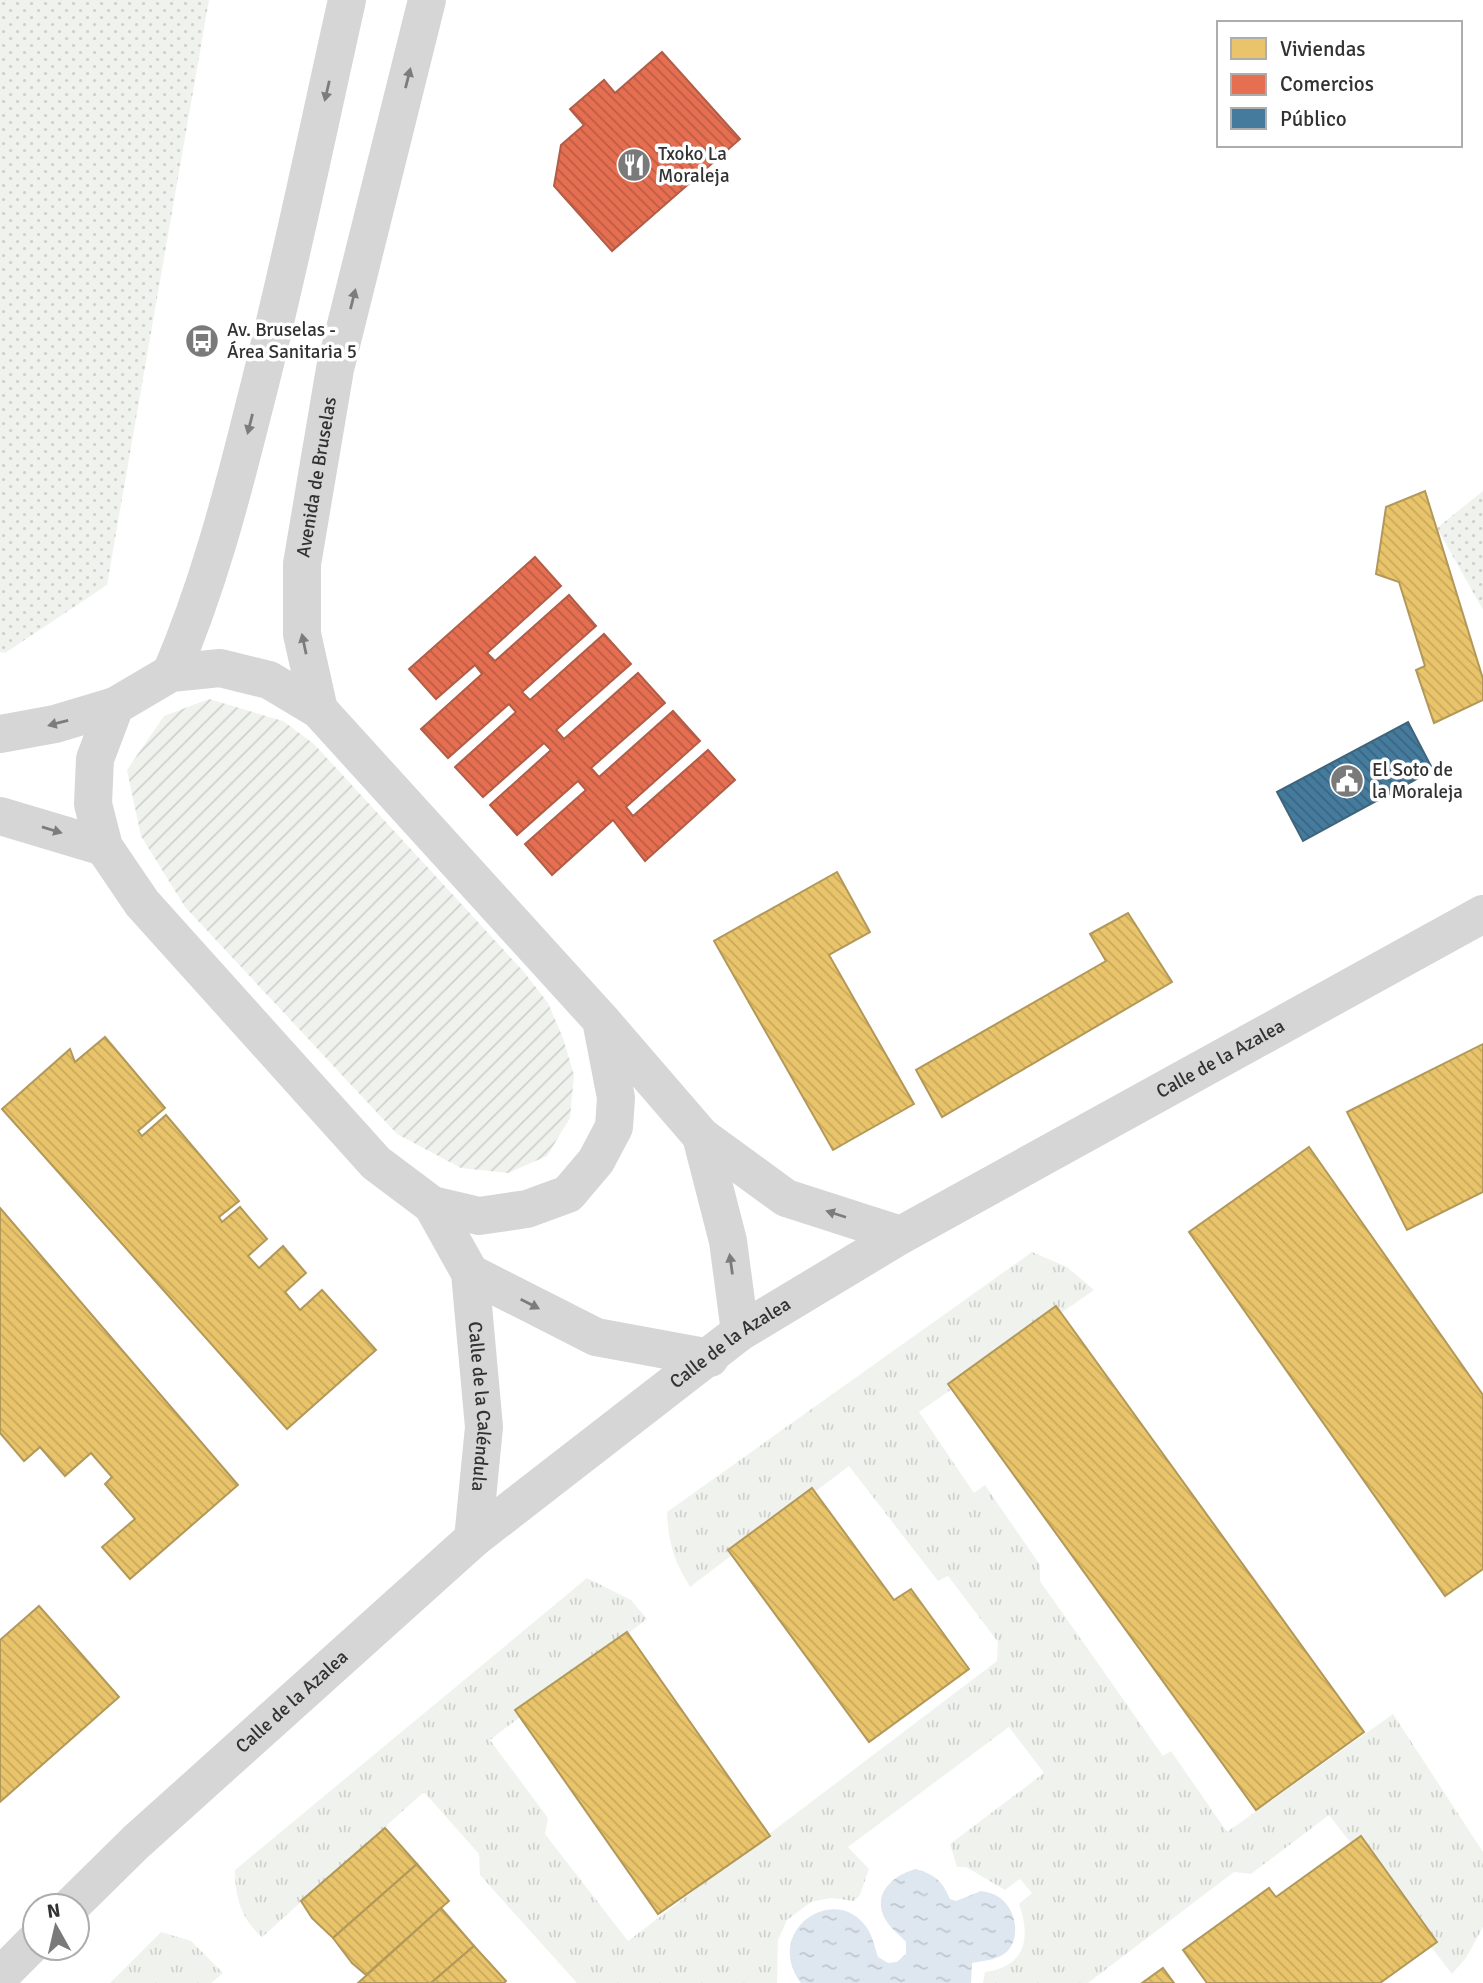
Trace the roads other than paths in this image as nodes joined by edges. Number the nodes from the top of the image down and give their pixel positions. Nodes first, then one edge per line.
1 (347, 0) edge
2 (427, 0) edge
3 (171, 673) junction
4 (115, 706) junction
5 (319, 710) junction
6 (0, 734) edge
7 (0, 816) edge
8 (104, 846) junction
9 (1483, 914) edge
10 (601, 1020) junction
11 (701, 1136) junction
12 (432, 1205) junction
13 (901, 1235) junction
14 (470, 1273) junction
15 (740, 1332) junction
16 (710, 1358) junction
17 (473, 1539) junction
18 (85, 1892) edge
19 (21, 1955) edge
20 (0, 1976) edge

1 -> 3 street
5 -> 2 street, Avenida de Bruselas
3 - 4 street
3 - 5 street
4 -> 6 street
4 - 8 street
5 - 10 street
7 -> 8 street
8 - 12 street
9 - 13 street, Calle de la Azalea
10 - 11 street
10 - 12 street
13 -> 11 street
15 -> 11 street
12 - 14 street, Calle de la Caléndula
13 - 15 street, Calle de la Azalea
14 -> 16 street
14 - 17 street, Calle de la Caléndula
15 - 16 street, Calle de la Azalea
16 - 17 street, Calle de la Azalea
17 - 18 street, Calle de la Azalea
19 - 20 street

